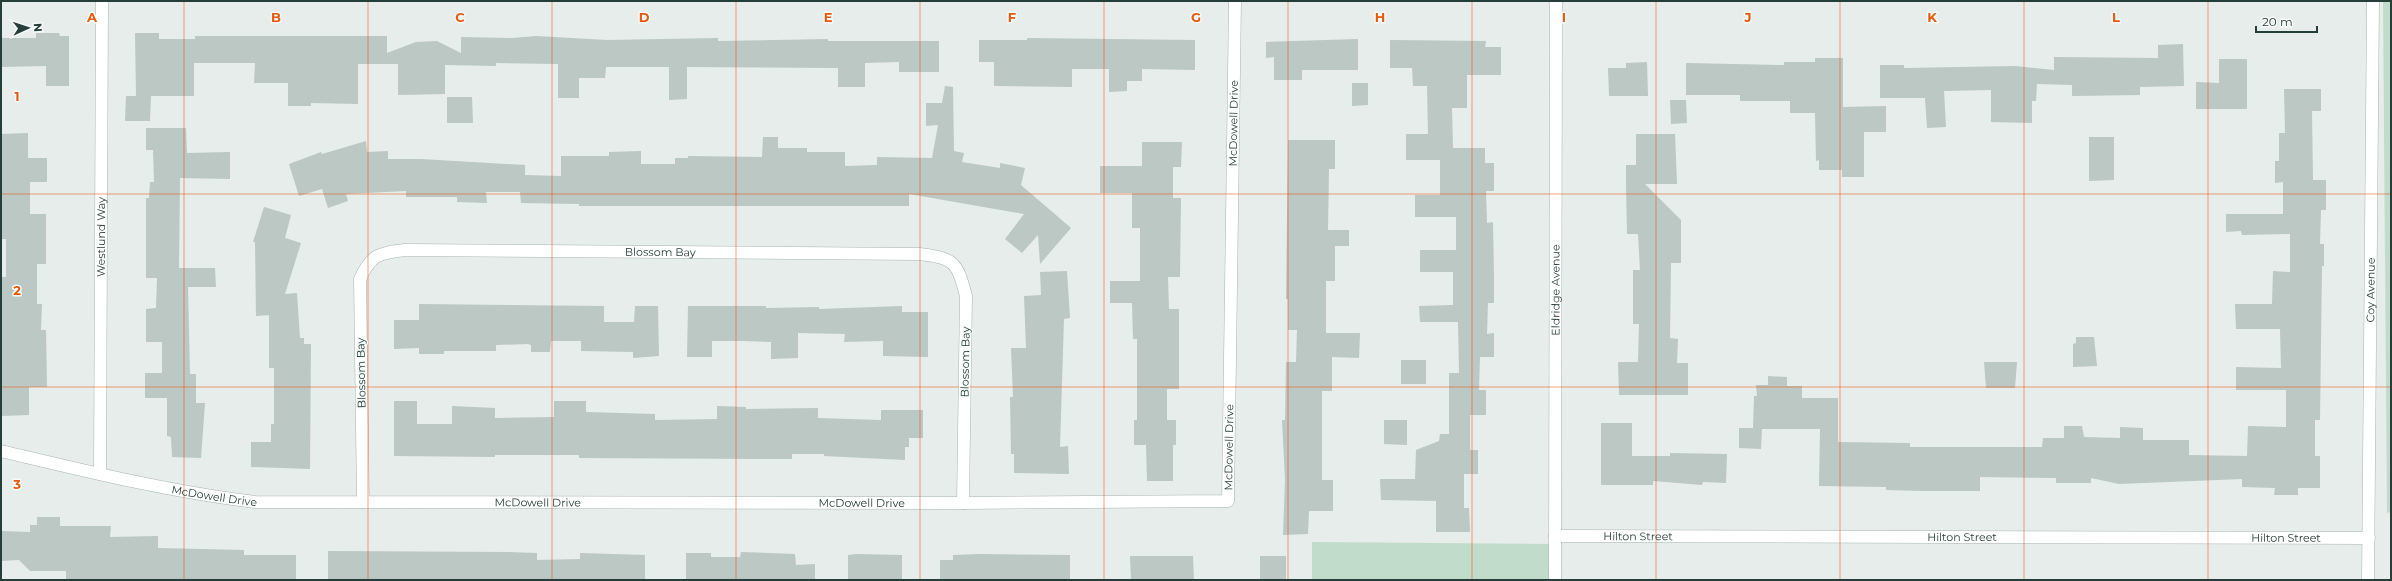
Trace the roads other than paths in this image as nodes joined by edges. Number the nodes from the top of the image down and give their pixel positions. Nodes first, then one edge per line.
1 (102, 1) edge
2 (1235, 1) edge
3 (1556, 1) edge
4 (2373, 1) edge
5 (1, 451) edge
6 (100, 474) junction
7 (363, 502) junction
8 (963, 503) junction
9 (1555, 536) junction
10 (2369, 538) junction
11 (1555, 580) edge
12 (2368, 580) edge

1 - 6 street, Westlund Way
2 - 8 street, McDowell Drive
3 - 9 street, Eldridge Avenue
4 - 10 street, Coy Avenue
5 - 6 street, McDowell Drive
6 - 7 street, McDowell Drive
7 - 8 street, McDowell Drive
7 - 8 street, Blossom Bay
9 - 10 street, Hilton Street
9 - 11 street, Eldridge Avenue
10 - 12 street, Coy Avenue

